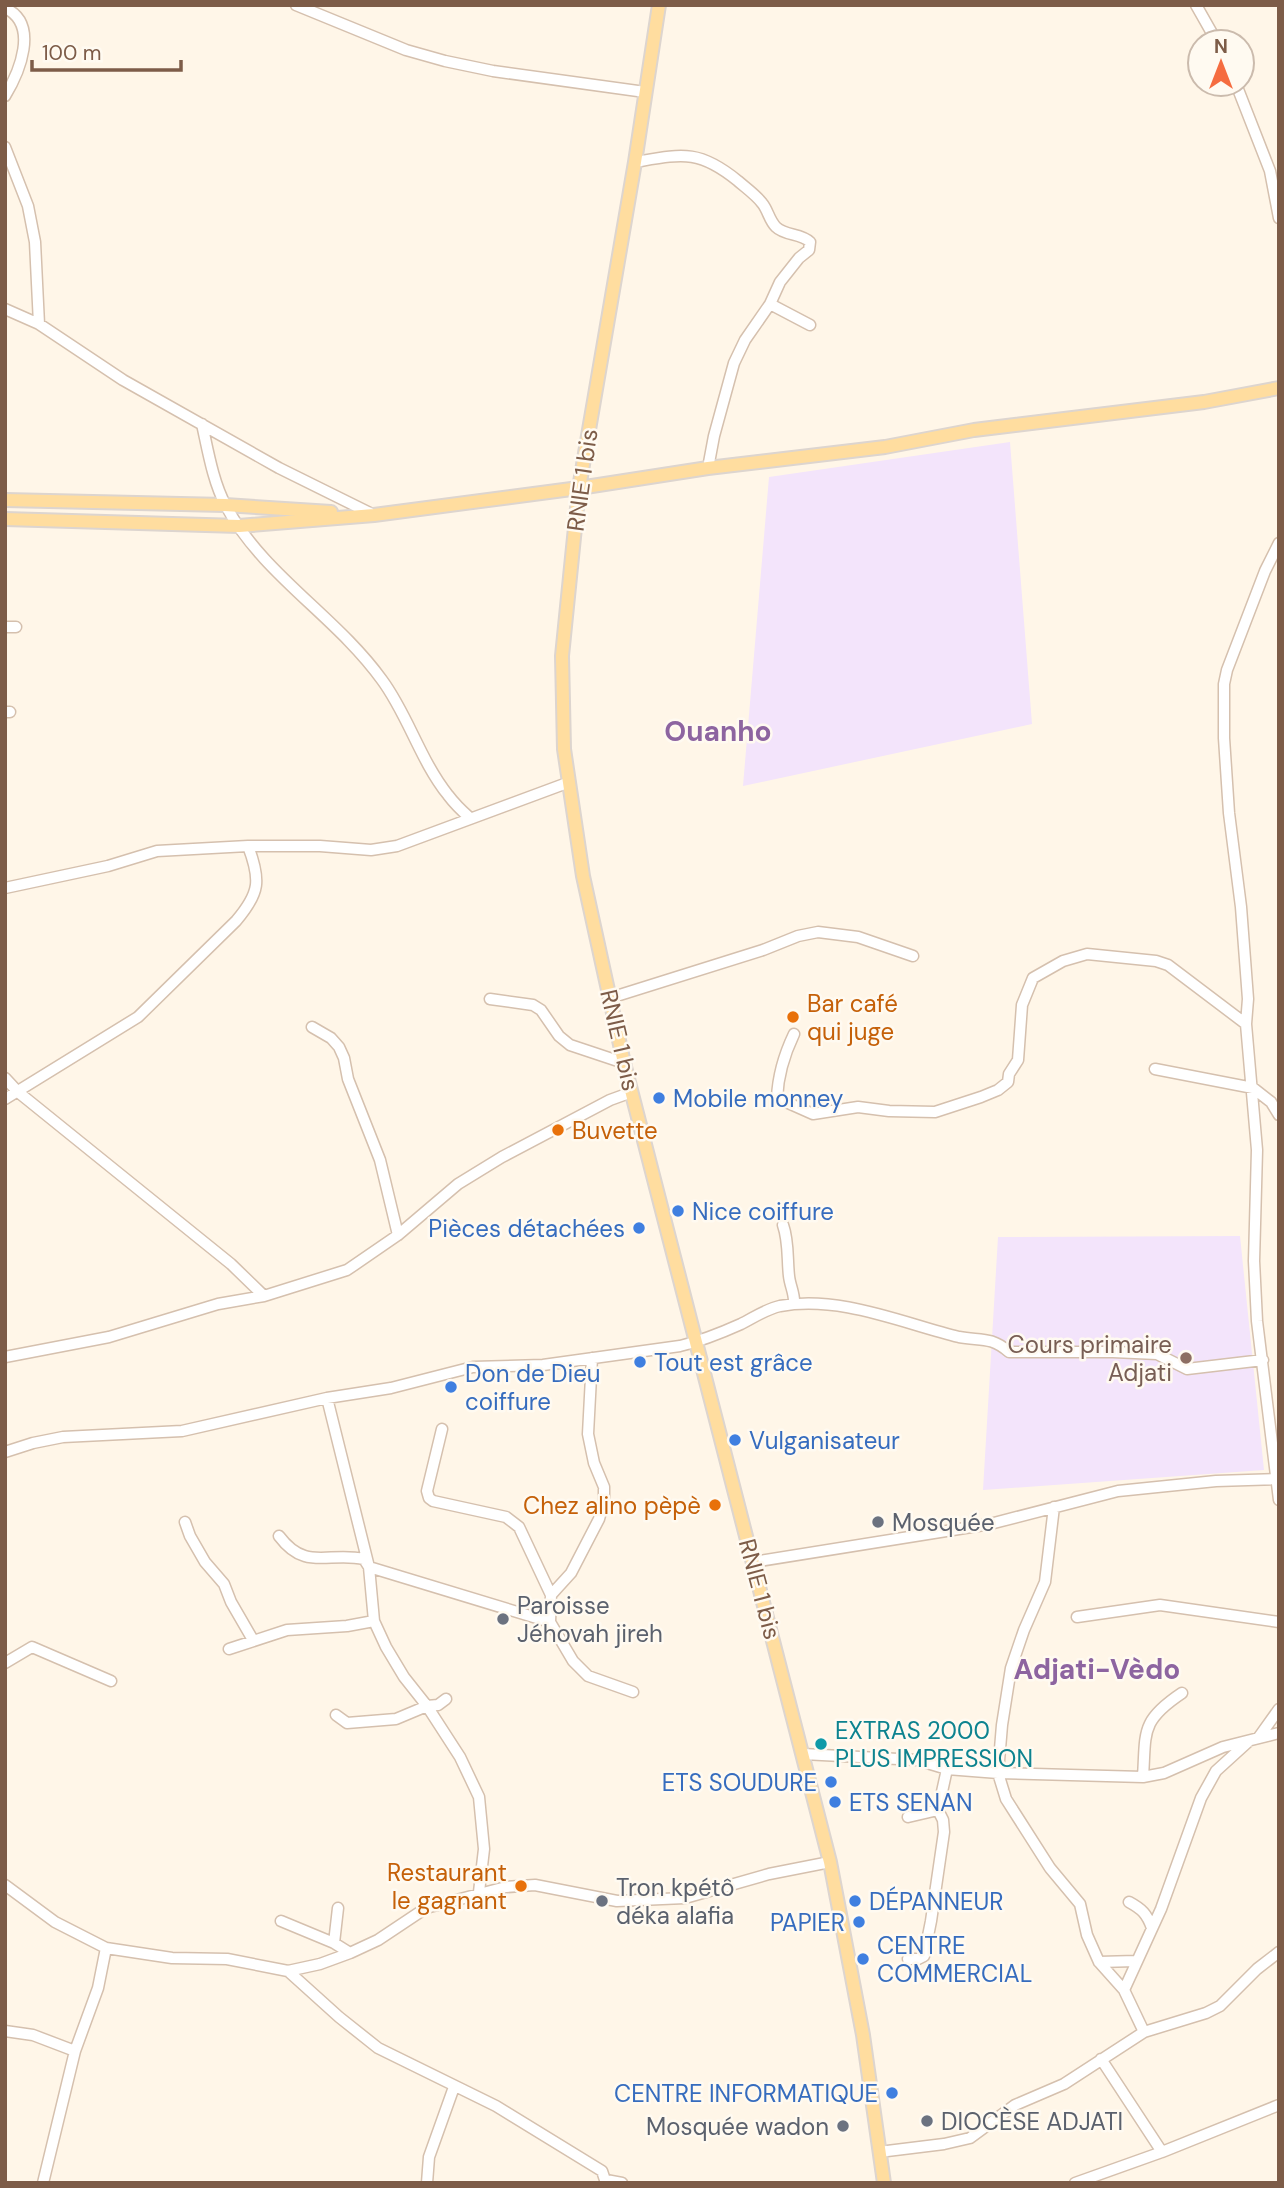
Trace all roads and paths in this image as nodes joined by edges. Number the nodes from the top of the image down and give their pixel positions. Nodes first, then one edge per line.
1 (296, 5) edge
2 (659, 5) edge
3 (1196, 5) edge
4 (5, 8) edge
5 (1209, 28) edge
6 (645, 92) junction
7 (5, 96) edge
8 (1241, 98) edge
9 (5, 147) edge
10 (635, 162) junction
11 (1279, 218) edge
12 (770, 304) junction
13 (5, 309) edge
14 (39, 324) junction
15 (810, 325) dead end
16 (1279, 388) edge
17 (202, 424) junction
18 (708, 467) junction
19 (579, 488) junction
20 (5, 500) edge
21 (225, 505) junction
22 (374, 515) junction
23 (5, 519) edge
24 (239, 526) junction
25 (1279, 543) edge
26 (567, 783) junction
27 (470, 818) junction
28 (248, 846) junction
29 (5, 888) edge
30 (913, 956) dead end
31 (610, 998) junction
32 (490, 999) dead end
33 (1246, 1024) junction
34 (312, 1027) dead end
35 (794, 1034) dead end
36 (624, 1063) junction
37 (1155, 1069) dead end
38 (5, 1078) edge
39 (1253, 1088) junction
40 (18, 1092) junction
41 (632, 1092) junction
42 (5, 1099) edge
43 (1279, 1115) edge
44 (783, 1225) dead end
45 (398, 1235) junction
46 (264, 1296) junction
47 (794, 1304) junction
48 (695, 1342) junction
49 (5, 1357) edge
50 (592, 1358) junction
51 (1263, 1360) junction
52 (327, 1398) junction
53 (442, 1429) dead end
54 (5, 1452) edge
55 (1277, 1479) junction
56 (1279, 1500) edge
57 (1054, 1507) junction
58 (185, 1522) dead end
59 (279, 1536) dead end
60 (753, 1562) junction
61 (369, 1567) junction
62 (551, 1595) junction
63 (1077, 1617) dead end
64 (374, 1621) junction
65 (550, 1622) junction
66 (1279, 1622) edge
67 (253, 1640) junction
68 (229, 1649) dead end
69 (5, 1663) edge
70 (111, 1681) dead end
71 (633, 1692) dead end
72 (1182, 1693) dead end
73 (446, 1699) dead end
74 (427, 1706) junction
75 (1279, 1709) edge
76 (336, 1715) dead end
77 (1279, 1733) edge
78 (1254, 1739) junction
79 (803, 1754) junction
80 (947, 1769) junction
81 (998, 1773) junction
82 (1143, 1777) junction
83 (938, 1810) junction
84 (908, 1817) dead end
85 (830, 1862) junction
86 (5, 1885) edge
87 (479, 1892) junction
88 (1129, 1902) dead end
89 (338, 1908) dead end
90 (281, 1921) dead end
91 (1152, 1928) junction
92 (334, 1943) junction
93 (106, 1948) junction
94 (1279, 1952) edge
95 (350, 1953) junction
96 (908, 1959) dead end
97 (1136, 1961) junction
98 (1098, 1962) junction
99 (288, 1971) junction
100 (1124, 1990) junction
101 (5, 2031) edge
102 (1144, 2032) junction
103 (75, 2051) junction
104 (1101, 2059) junction
105 (454, 2087) junction
106 (1278, 2108) edge
107 (879, 2152) junction
108 (1162, 2152) junction
109 (606, 2181) edge
110 (43, 2183) edge
111 (427, 2183) edge
112 (622, 2183) edge
113 (884, 2183) edge
114 (1074, 2183) edge

1 - 6 street
2 - 6 main road, RNIE 1 bis
3 - 5 street
4 - 7 street
6 - 10 main road, RNIE 1 bis
8 - 11 street
9 - 14 street
10 - 12 street
10 - 19 main road, RNIE 1 bis
12 - 15 street
12 - 18 street
13 - 14 street
14 - 17 street
16 - 18 main road
17 - 21 street
17 - 22 street
18 - 19 main road
19 - 22 main road
19 - 26 main road, RNIE 1 bis
20 - 21 main road
21 - 22 main road
21 - 24 street
22 - 24 main road
23 - 24 main road
24 - 27 street
25 - 33 street
26 - 27 street
26 - 31 main road, RNIE 1 bis
27 - 28 street
28 - 29 street
28 - 40 street
30 - 31 street
31 - 36 main road, RNIE 1 bis
32 - 36 street
33 - 35 street
33 - 39 street
34 - 45 street
36 - 41 main road, RNIE 1 bis
37 - 39 street
38 - 40 street
39 - 43 street
39 - 51 street
40 - 42 street
40 - 46 street
41 - 45 street
41 - 48 main road, RNIE 1 bis
44 - 47 street
45 - 46 street
46 - 49 street
47 - 48 street
47 - 51 street
48 - 50 street
48 - 60 main road, RNIE 1 bis
50 - 52 street
50 - 62 street
51 - 55 street
52 - 54 street
52 - 61 street
53 - 62 street
55 - 56 street
55 - 57 street
57 - 60 street
57 - 81 street
58 - 67 street
59 - 61 street
60 - 79 main road, RNIE 1 bis
61 - 64 street
61 - 65 street
62 - 65 street
63 - 66 street
64 - 67 street
64 - 74 street
65 - 71 street
67 - 68 street
69 - 70 street
72 - 82 street
73 - 74 street
74 - 76 street
74 - 87 street
75 - 78 street
77 - 78 street
78 - 82 street
78 - 91 street
79 - 80 street
79 - 85 main road, RNIE 1 bis
80 - 81 street
80 - 83 street
81 - 82 street
81 - 98 street
83 - 84 street
83 - 96 street
85 - 87 street
85 - 107 main road, RNIE 1 bis
86 - 93 street
87 - 95 street
88 - 91 street
89 - 92 street
90 - 92 street
91 - 97 street
92 - 95 street
93 - 99 street
93 - 103 street
94 - 102 street
95 - 99 street
97 - 98 street
97 - 100 street
98 - 100 street
99 - 105 street
100 - 102 street
101 - 103 street
102 - 104 street
103 - 110 street
104 - 107 street
104 - 108 street
105 - 109 street
105 - 111 street
106 - 108 street
107 - 113 main road, RNIE 1 bis
108 - 114 street
109 - 112 street

